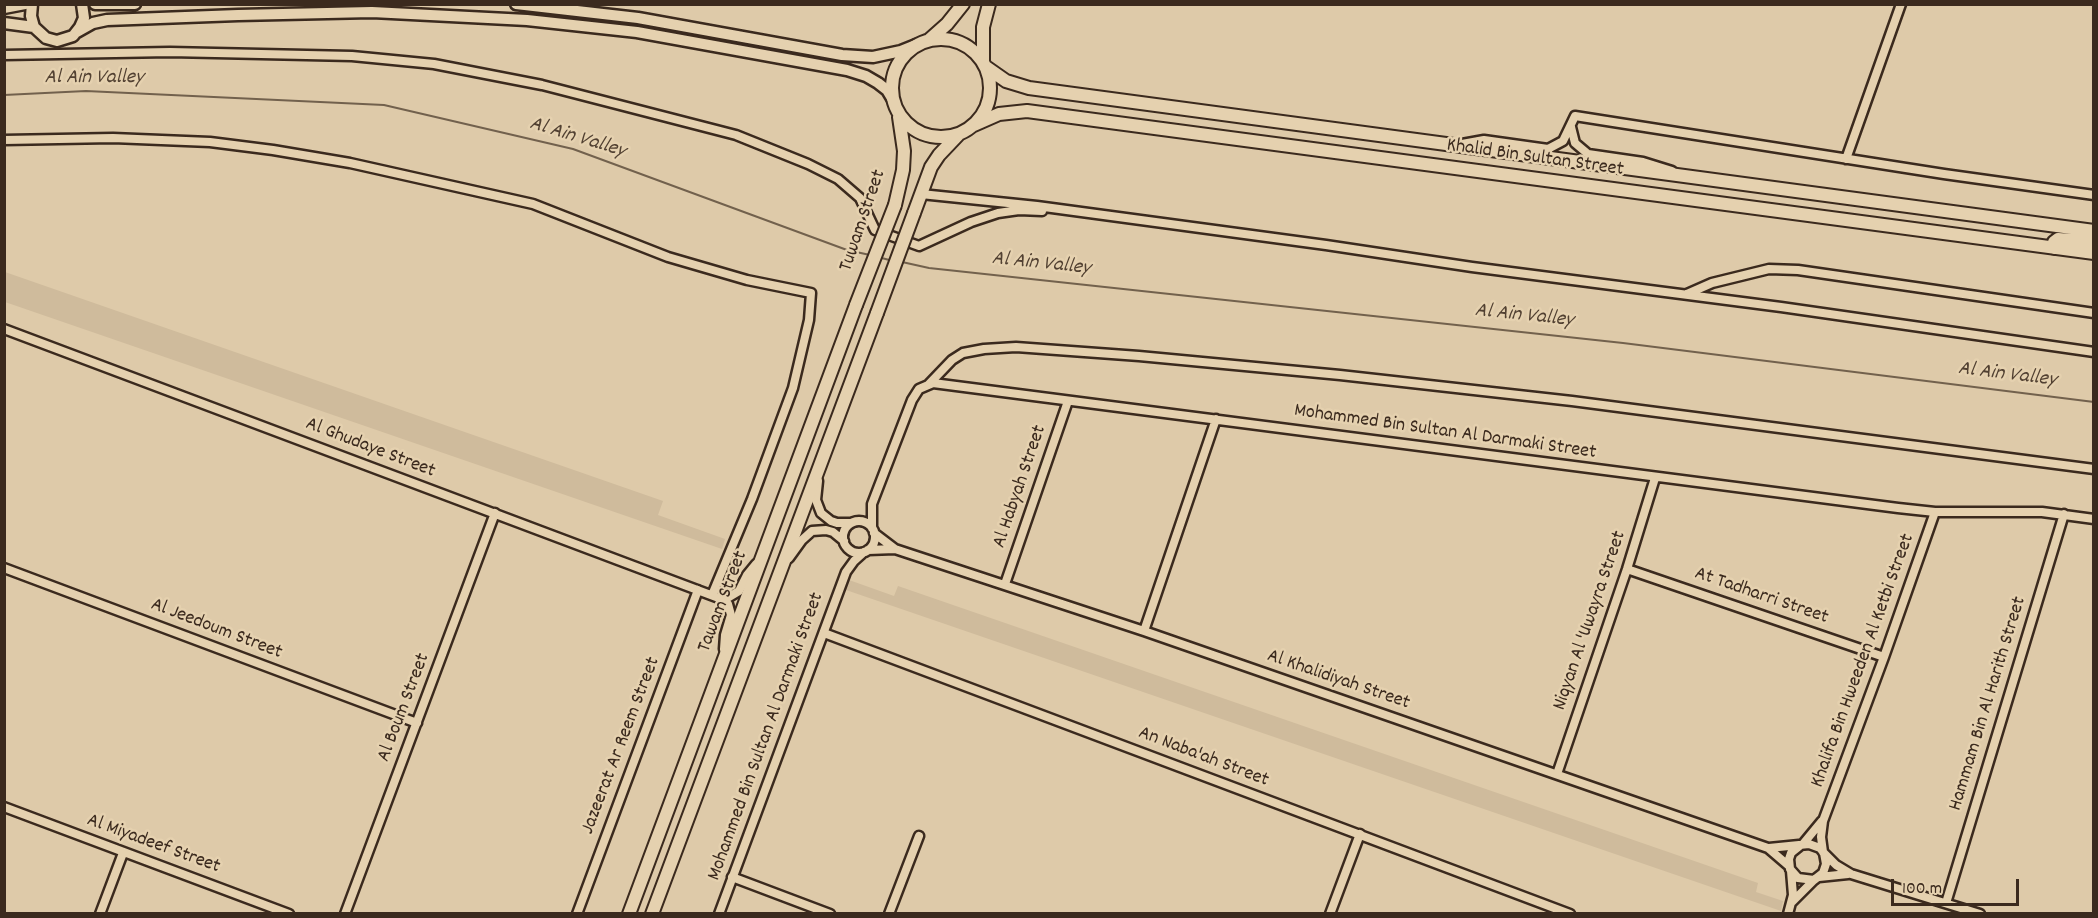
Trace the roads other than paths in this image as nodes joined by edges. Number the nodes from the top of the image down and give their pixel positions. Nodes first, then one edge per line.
1 (25, 4) edge
2 (32, 4) edge
3 (82, 4) edge
4 (95, 4) edge
5 (135, 4) edge
6 (516, 4) edge
7 (963, 4) edge
8 (989, 4) edge
9 (1901, 4) edge
10 (4, 8) edge
11 (4, 23) edge
12 (34, 27) junction
13 (77, 32) junction
14 (929, 40) junction
15 (916, 45) junction
16 (4, 55) edge
17 (985, 65) junction
18 (893, 100) junction
19 (898, 113) junction
20 (974, 125) junction
21 (1571, 127) junction
22 (959, 134) junction
23 (4, 140) edge
24 (1457, 146) junction
25 (1846, 159) junction
26 (1680, 176) junction
27 (921, 194) junction
28 (2094, 195) edge
29 (1082, 213) junction
30 (2094, 231) edge
31 (2094, 242) edge
32 (2054, 248) junction
33 (2094, 253) edge
34 (1686, 295) junction
35 (856, 305) joint
36 (2094, 313) edge
37 (4, 329) edge
38 (2094, 352) edge
39 (929, 384) junction
40 (1068, 401) junction
41 (1216, 419) junction
42 (821, 462) junction
43 (2094, 469) edge
44 (1655, 478) junction
45 (872, 504) junction
46 (1935, 512) junction
47 (495, 513) junction
48 (2064, 514) junction
49 (2094, 519) edge
50 (853, 522) junction
51 (873, 530) junction
52 (844, 543) junction
53 (895, 549) junction
54 (866, 551) junction
55 (762, 557) junction
56 (4, 568) edge
57 (1627, 569) junction
58 (846, 572) junction
59 (778, 577) junction
60 (1005, 584) junction
61 (698, 590) junction
62 (712, 595) junction
63 (724, 600) junction
64 (1144, 631) junction
65 (824, 633) junction
66 (725, 655) junction
67 (1884, 657) junction
68 (417, 723) junction
69 (1557, 774) junction
70 (4, 807) edge
71 (1823, 820) junction
72 (1360, 834) junction
73 (919, 836) dead end
74 (1802, 844) junction
75 (1768, 848) junction
76 (123, 853) junction
77 (1824, 853) junction
78 (1790, 868) junction
79 (1851, 874) junction
80 (732, 877) junction
81 (1816, 878) junction
82 (1792, 902) junction
83 (1946, 903) junction
84 (1550, 910) edge
85 (100, 914) edge
86 (290, 914) edge
87 (345, 914) edge
88 (577, 914) edge
89 (629, 914) edge
90 (652, 914) edge
91 (719, 914) edge
92 (830, 914) edge
93 (889, 914) edge
94 (1330, 914) edge
95 (1570, 914) edge
96 (1788, 914) edge
97 (1980, 914) edge

1 - 10 street
2 - 12 street
3 - 13 street
4 - 5 street
6 - 15 street
7 - 14 main road
8 - 17 main road
9 - 25 street
11 - 12 street
12 - 13 street
13 - 18 street
14 - 15 main road
14 - 17 main road
15 - 18 main road
16 - 29 street
17 - 20 main road
17 - 24 main road, Khalid Bin Sultan Street
18 - 19 main road
19 - 22 main road
19 - 35 main road, Tuwam Street, bridge
20 - 22 main road
20 - 32 main road, Khalid Bin Sultan Street
21 - 24 street
21 - 25 street
21 - 26 street
22 - 27 main road
23 - 62 street
24 - 26 main road, Khalid Bin Sultan Street
25 - 28 street
26 - 30 main road, Khalid Bin Sultan Street
27 - 29 street
27 - 42 main road, bridge
29 - 34 street
31 - 32 main road
32 - 33 main road, Khalid Bin Sultan Street
34 - 36 street
34 - 38 street
35 - 55 main road, Tawam Street
37 - 47 street, Al Ghudaye Street
39 - 40 street, Mohammed Bin Sultan Al Darmaki Street
39 - 43 street
39 - 45 street
40 - 41 street, Mohammed Bin Sultan Al Darmaki Street
40 - 60 street, Al Habyah Street
41 - 44 street, Mohammed Bin Sultan Al Darmaki Street
41 - 64 street
42 - 50 street
42 - 59 main road
44 - 46 street, Mohammed Bin Sultan Al Darmaki Street
44 - 57 street, Niqyan Al 'Uwayra Street
45 - 50 street
45 - 51 street
46 - 48 street, Mohammed Bin Sultan Al Darmaki Street
46 - 67 street, Khalifa Bin Hweeden Al Ketbi Street
47 - 61 street, Al Ghudaye Street
47 - 68 street, Al Boum Street
48 - 49 street, Mohammed Bin Sultan Al Darmaki Street
48 - 83 street, Hammam Bin Al Harith Street
50 - 51 street
50 - 52 street
51 - 53 street, Al Khalidiyah Street
51 - 54 street
52 - 54 street
52 - 58 street, Mohammed Bin Sultan Al Darmaki Street
52 - 59 street
53 - 54 street, Al Khalidiyah Street
53 - 60 street, Al Khalidiyah Street
54 - 58 street, Mohammed Bin Sultan Al Darmaki Street
55 - 63 street
55 - 66 main road, Tawam Street
56 - 68 street, Al Jeedoum Street
57 - 67 street, At Tadharri Street
57 - 69 street, Niqyan Al 'Uwayra Street
58 - 65 street, Mohammed Bin Sultan Al Darmaki Street
59 - 90 main road
60 - 64 street, Al Khalidiyah Street
61 - 62 street, Al Ghudaye Street
61 - 88 street, Jazeerat Ar Reem Street
62 - 63 street, Al Ghudaye Street
63 - 66 street
64 - 69 street, Al Khalidiyah Street
65 - 72 street, An Naba'ah Street
65 - 80 street, Mohammed Bin Sultan Al Darmaki Street
66 - 89 main road, Tawam Street
67 - 71 street, Khalifa Bin Hweeden Al Ketbi Street
68 - 87 street, Al Boum Street
69 - 75 street, Al Khalidiyah Street
70 - 76 street, Al Miyadeef Street
71 - 74 street, Khalifa Bin Hweeden Al Ketbi Street
71 - 77 street, Khalifa Bin Hweeden Al Ketbi Street
72 - 84 street, An Naba'ah Street
72 - 94 street
73 - 93 street
74 - 75 street, Al Khalidiyah Street
74 - 77 street
74 - 78 street
75 - 78 street, Al Khalidiyah Street
76 - 85 street
76 - 86 street, Al Miyadeef Street
77 - 79 street
77 - 81 street
78 - 81 street
78 - 82 street
79 - 81 street
79 - 83 street
80 - 91 street, Mohammed Bin Sultan Al Darmaki Street
80 - 92 street
81 - 82 street
82 - 96 street
83 - 97 street
84 - 95 street, An Naba'ah Street

